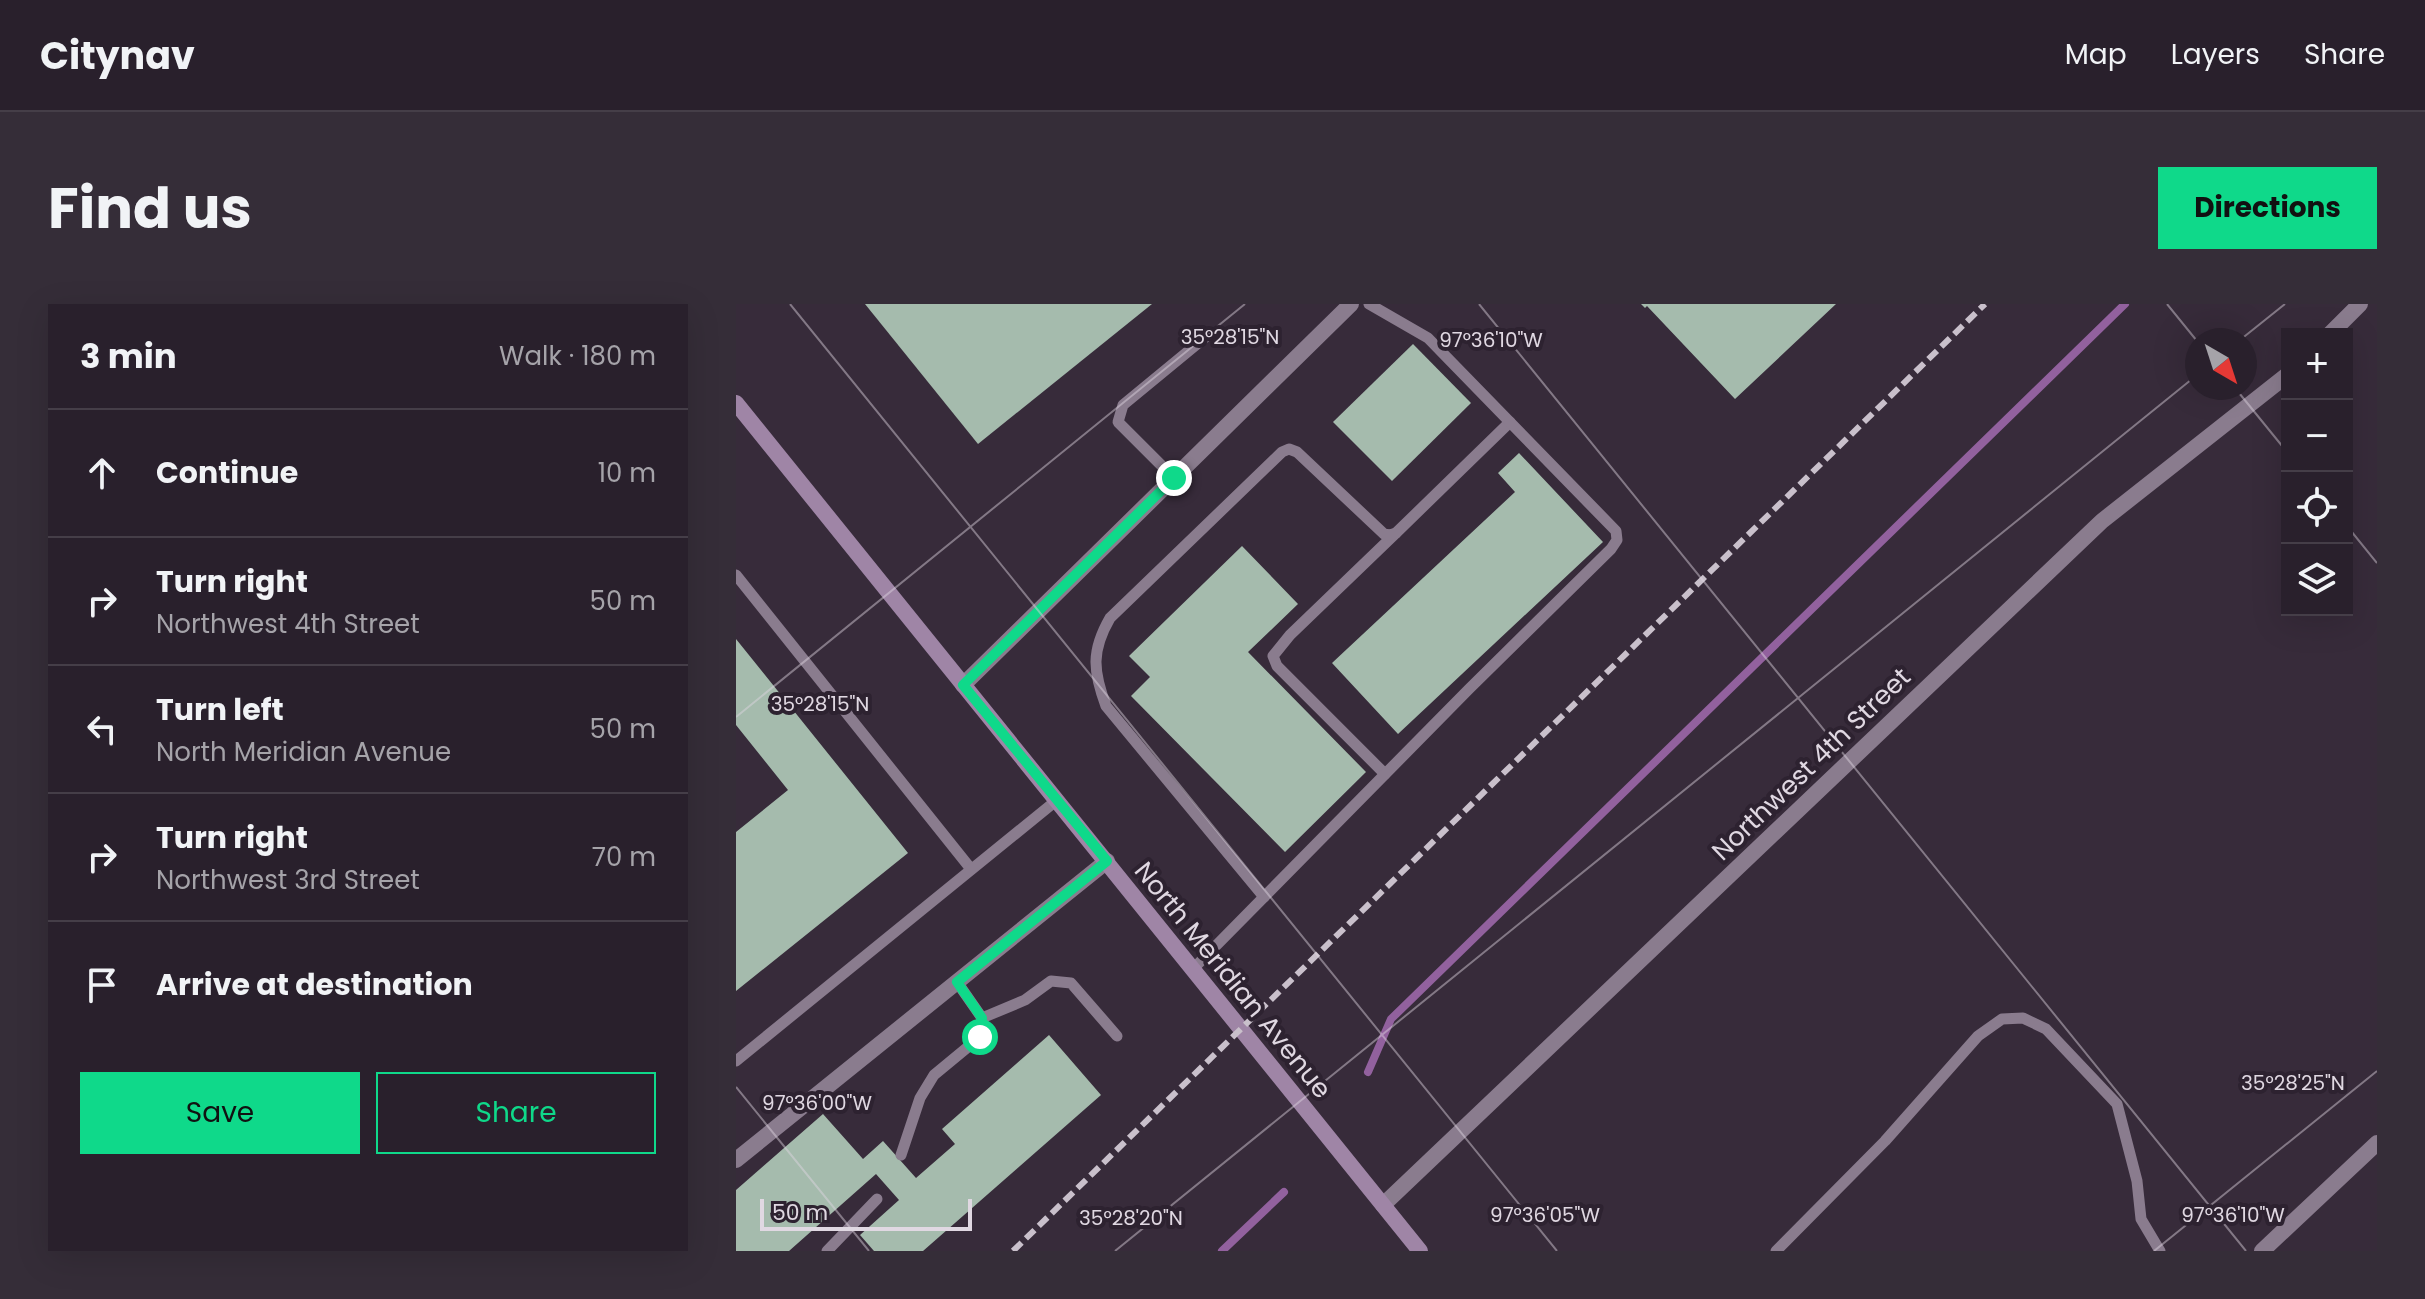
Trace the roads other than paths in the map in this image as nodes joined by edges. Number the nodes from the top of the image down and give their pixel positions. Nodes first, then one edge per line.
1 (1350, 304) edge
2 (1369, 304) edge
3 (2360, 304) edge
4 (2336, 328) edge
5 (1208, 335) dead end
6 (2281, 380) edge
7 (736, 403) edge
8 (1510, 422) junction
9 (1174, 478) junction
10 (1396, 533) junction
11 (736, 575) edge
12 (963, 685) junction
13 (1385, 774) junction
14 (1057, 800) junction
15 (1107, 861) junction
16 (971, 869) junction
17 (1264, 897) junction
18 (1193, 969) junction
19 (957, 982) junction
20 (982, 1018) junction
21 (1117, 1036) dead end
22 (736, 1061) edge
23 (2377, 1143) edge
24 (901, 1155) dead end
25 (736, 1160) edge
26 (877, 1199) dead end
27 (1383, 1205) junction
28 (827, 1251) edge
29 (1420, 1251) edge
30 (1776, 1251) edge
31 (2160, 1251) edge
32 (2262, 1251) edge

1 - 9 street
2 - 8 lane
3 - 4 street
5 - 9 lane
6 - 27 street, Northwest 4th Street
7 - 12 main road, North Meridian Avenue
8 - 10 lane
8 - 13 lane
9 - 12 street
10 - 13 lane
10 - 17 lane
11 - 16 lane
12 - 14 main road, North Meridian Avenue
13 - 17 lane
14 - 15 main road, North Meridian Avenue
14 - 16 lane
15 - 18 main road, North Meridian Avenue
15 - 19 street
16 - 22 lane
17 - 18 lane
18 - 27 main road, North Meridian Avenue
19 - 20 lane
19 - 25 street
20 - 21 lane
20 - 24 lane
23 - 32 street
26 - 28 lane
27 - 29 main road, North Meridian Avenue
30 - 31 lane

